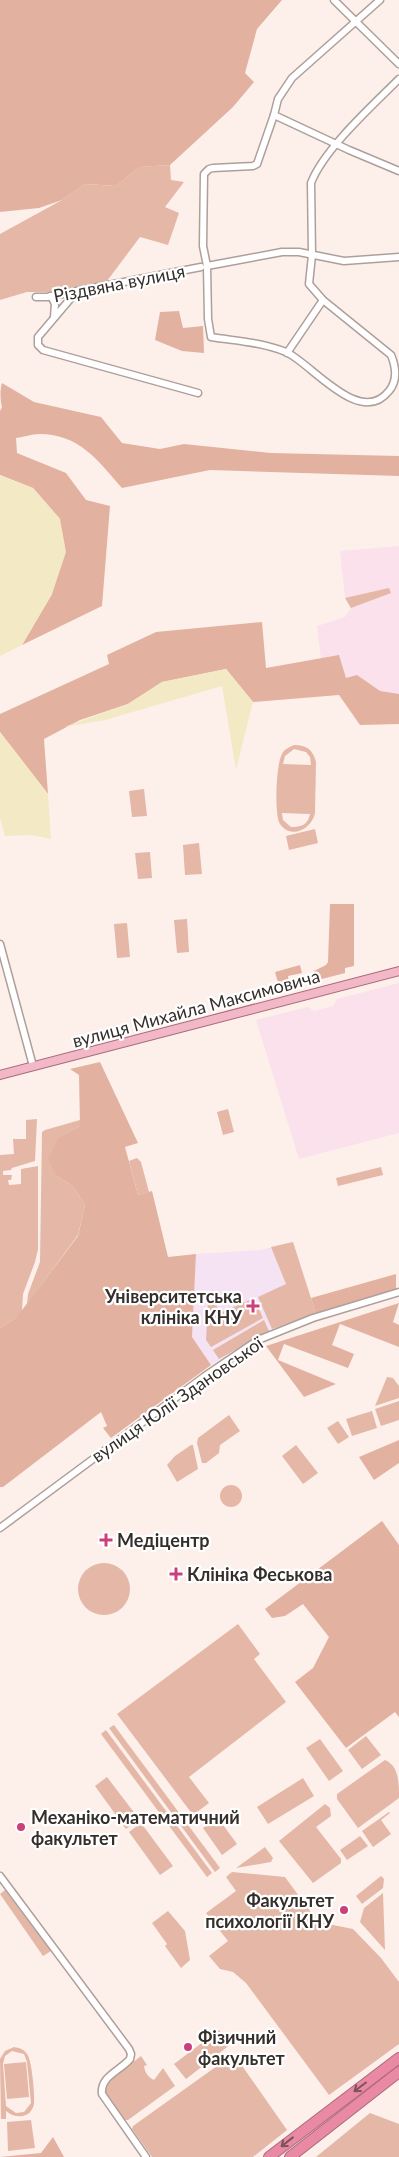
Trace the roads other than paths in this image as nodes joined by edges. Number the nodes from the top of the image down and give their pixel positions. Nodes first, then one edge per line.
1 (334, 0) edge
2 (380, 0) edge
3 (355, 22) junction
4 (399, 64) edge
5 (399, 79) edge
6 (274, 115) junction
7 (337, 145) junction
8 (399, 170) edge
9 (312, 256) junction
10 (399, 257) edge
11 (204, 267) junction
12 (77, 291) junction
13 (51, 296) junction
14 (36, 297) dead end
15 (323, 300) junction
16 (54, 318) junction
17 (287, 353) junction
18 (198, 393) dead end
19 (0, 944) edge
20 (399, 971) edge
21 (33, 1066) junction
22 (0, 1075) edge
23 (399, 1292) edge
24 (0, 1528) edge
25 (0, 1876) edge
26 (399, 2058) edge
27 (399, 2072) edge
28 (146, 2157) edge
29 (269, 2157) edge
30 (290, 2157) edge

1 - 3 street
2 - 3 street
3 - 4 street
3 - 6 street
5 - 7 street
6 - 7 street
6 - 11 street
7 - 8 street
7 - 9 street
9 - 10 street, Різдвяна вулиця
9 - 11 street, Різдвяна вулиця
9 - 15 street
11 - 12 street, Різдвяна вулиця
11 - 17 street
12 - 13 street, Різдвяна вулиця
12 - 16 street
13 - 14 street, Різдвяна вулиця
13 - 16 street
15 - 17 street
15 - 17 street
16 - 18 street
19 - 21 street
20 - 21 main road, вулиця Михайла Максимовича
21 - 22 main road, вулиця Михайла Максимовича
23 - 24 street, вулиця Юлії Здановської
25 - 28 street
26 -> 29 highway
27 - 30 highway

